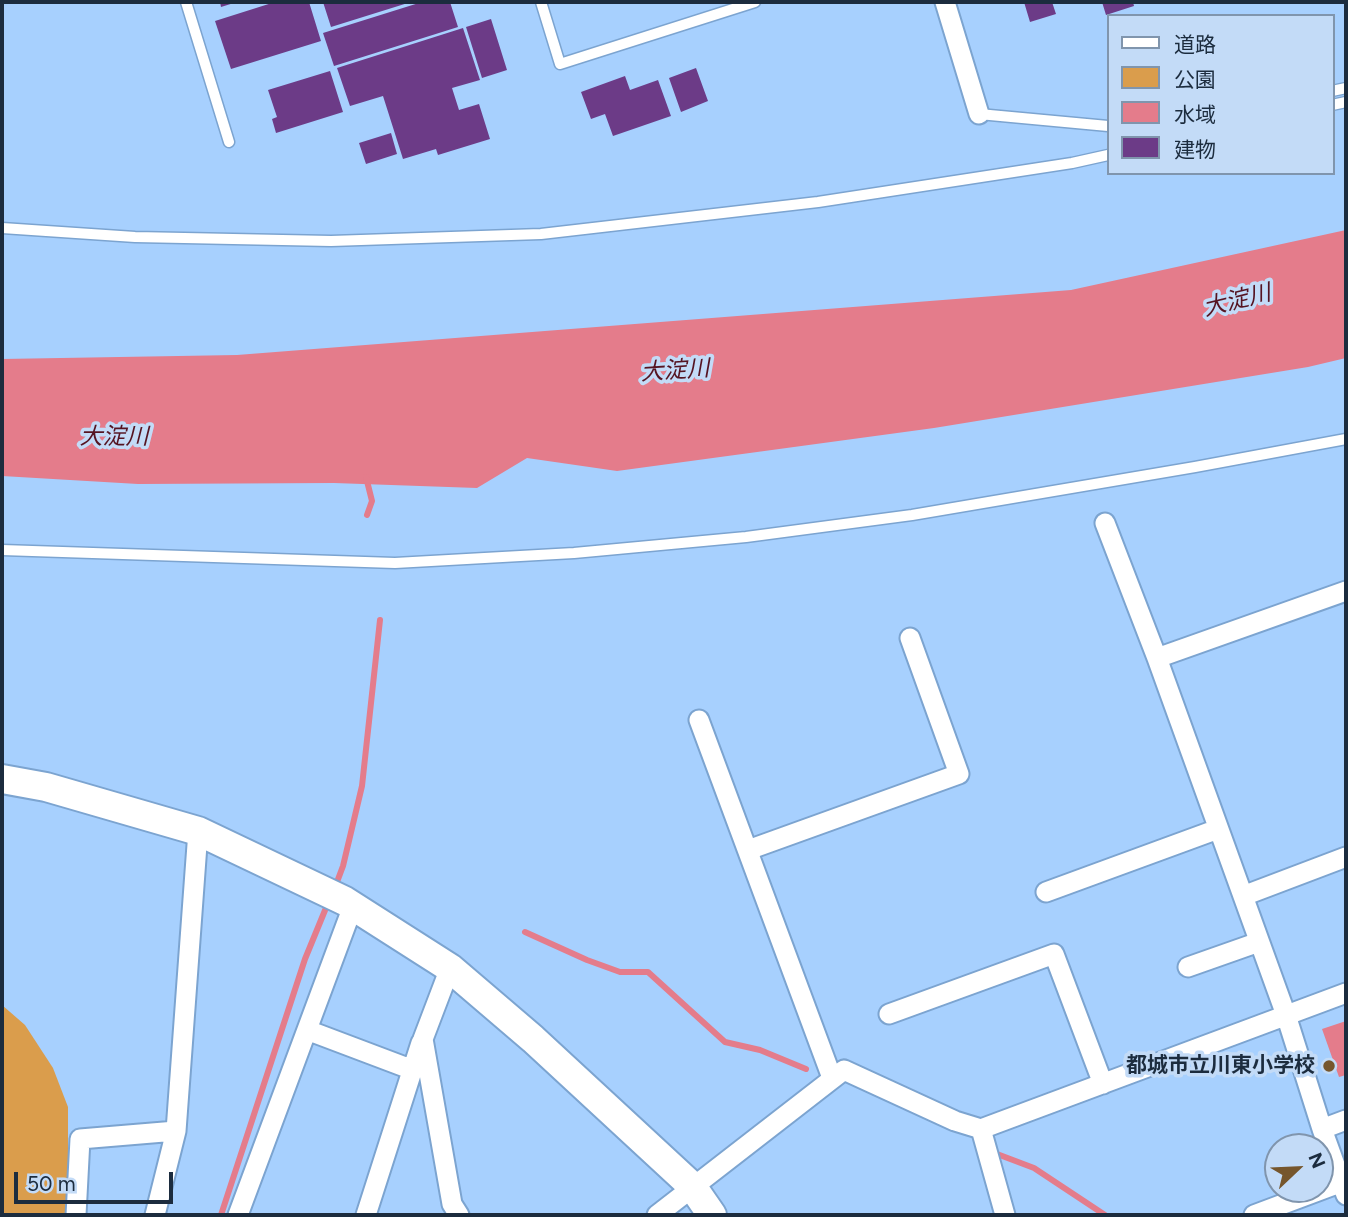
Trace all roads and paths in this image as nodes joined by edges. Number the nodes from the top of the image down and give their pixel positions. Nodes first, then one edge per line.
1 (186, 2) edge
2 (541, 2) edge
3 (755, 2) edge
4 (945, 2) edge
5 (979, 114) joint
6 (1106, 126) edge
7 (229, 142) dead end
8 (1106, 155) edge
9 (2, 228) edge
10 (1346, 439) edge
11 (1105, 523) dead end
12 (2, 550) edge
13 (1346, 591) edge
14 (910, 638) dead end
15 (1157, 658) junction
16 (699, 720) dead end
17 (2, 779) edge
18 (1218, 829) junction
19 (198, 831) junction
20 (748, 850) junction
21 (1346, 857) edge
22 (1046, 892) dead end
23 (1243, 896) junction
24 (349, 904) junction
25 (1259, 942) junction
26 (1188, 967) dead end
27 (450, 968) junction
28 (1346, 993) edge
29 (889, 1014) dead end
30 (1286, 1015) junction
31 (307, 1030) junction
32 (423, 1039) junction
33 (413, 1070) junction
34 (832, 1077) junction
35 (1103, 1084) junction
36 (1346, 1120) edge
37 (981, 1129) junction
38 (1322, 1129) junction
39 (176, 1131) junction
40 (692, 1186) junction
41 (1344, 1189) edge
42 (76, 1215) edge
43 (155, 1215) edge
44 (238, 1215) edge
45 (366, 1215) edge
46 (459, 1215) edge
47 (657, 1215) edge
48 (712, 1215) edge
49 (1005, 1215) edge
50 (1254, 1215) edge

1 - 7 lane
2 - 3 lane
4 - 5 street
5 - 6 lane
8 - 9 lane
10 - 12 lane
11 - 15 street
13 - 15 street
14 - 20 street
15 - 18 street
16 - 20 street
17 - 19 street
18 - 22 street
18 - 23 street
19 - 24 street
19 - 39 street
20 - 34 street
21 - 23 street
23 - 25 street
24 - 27 street
24 - 31 street
25 - 26 street
25 - 30 street
27 - 32 street
27 - 40 street
28 - 30 street
29 - 35 street
30 - 35 street
30 - 38 street
31 - 33 street
31 - 44 street
32 - 33 street
32 - 46 street
33 - 45 street
34 - 37 street
34 - 40 street
35 - 37 street
36 - 38 street
37 - 49 street
38 - 41 street
39 - 42 street
39 - 43 street
40 - 47 street
40 - 48 street
41 - 50 street

